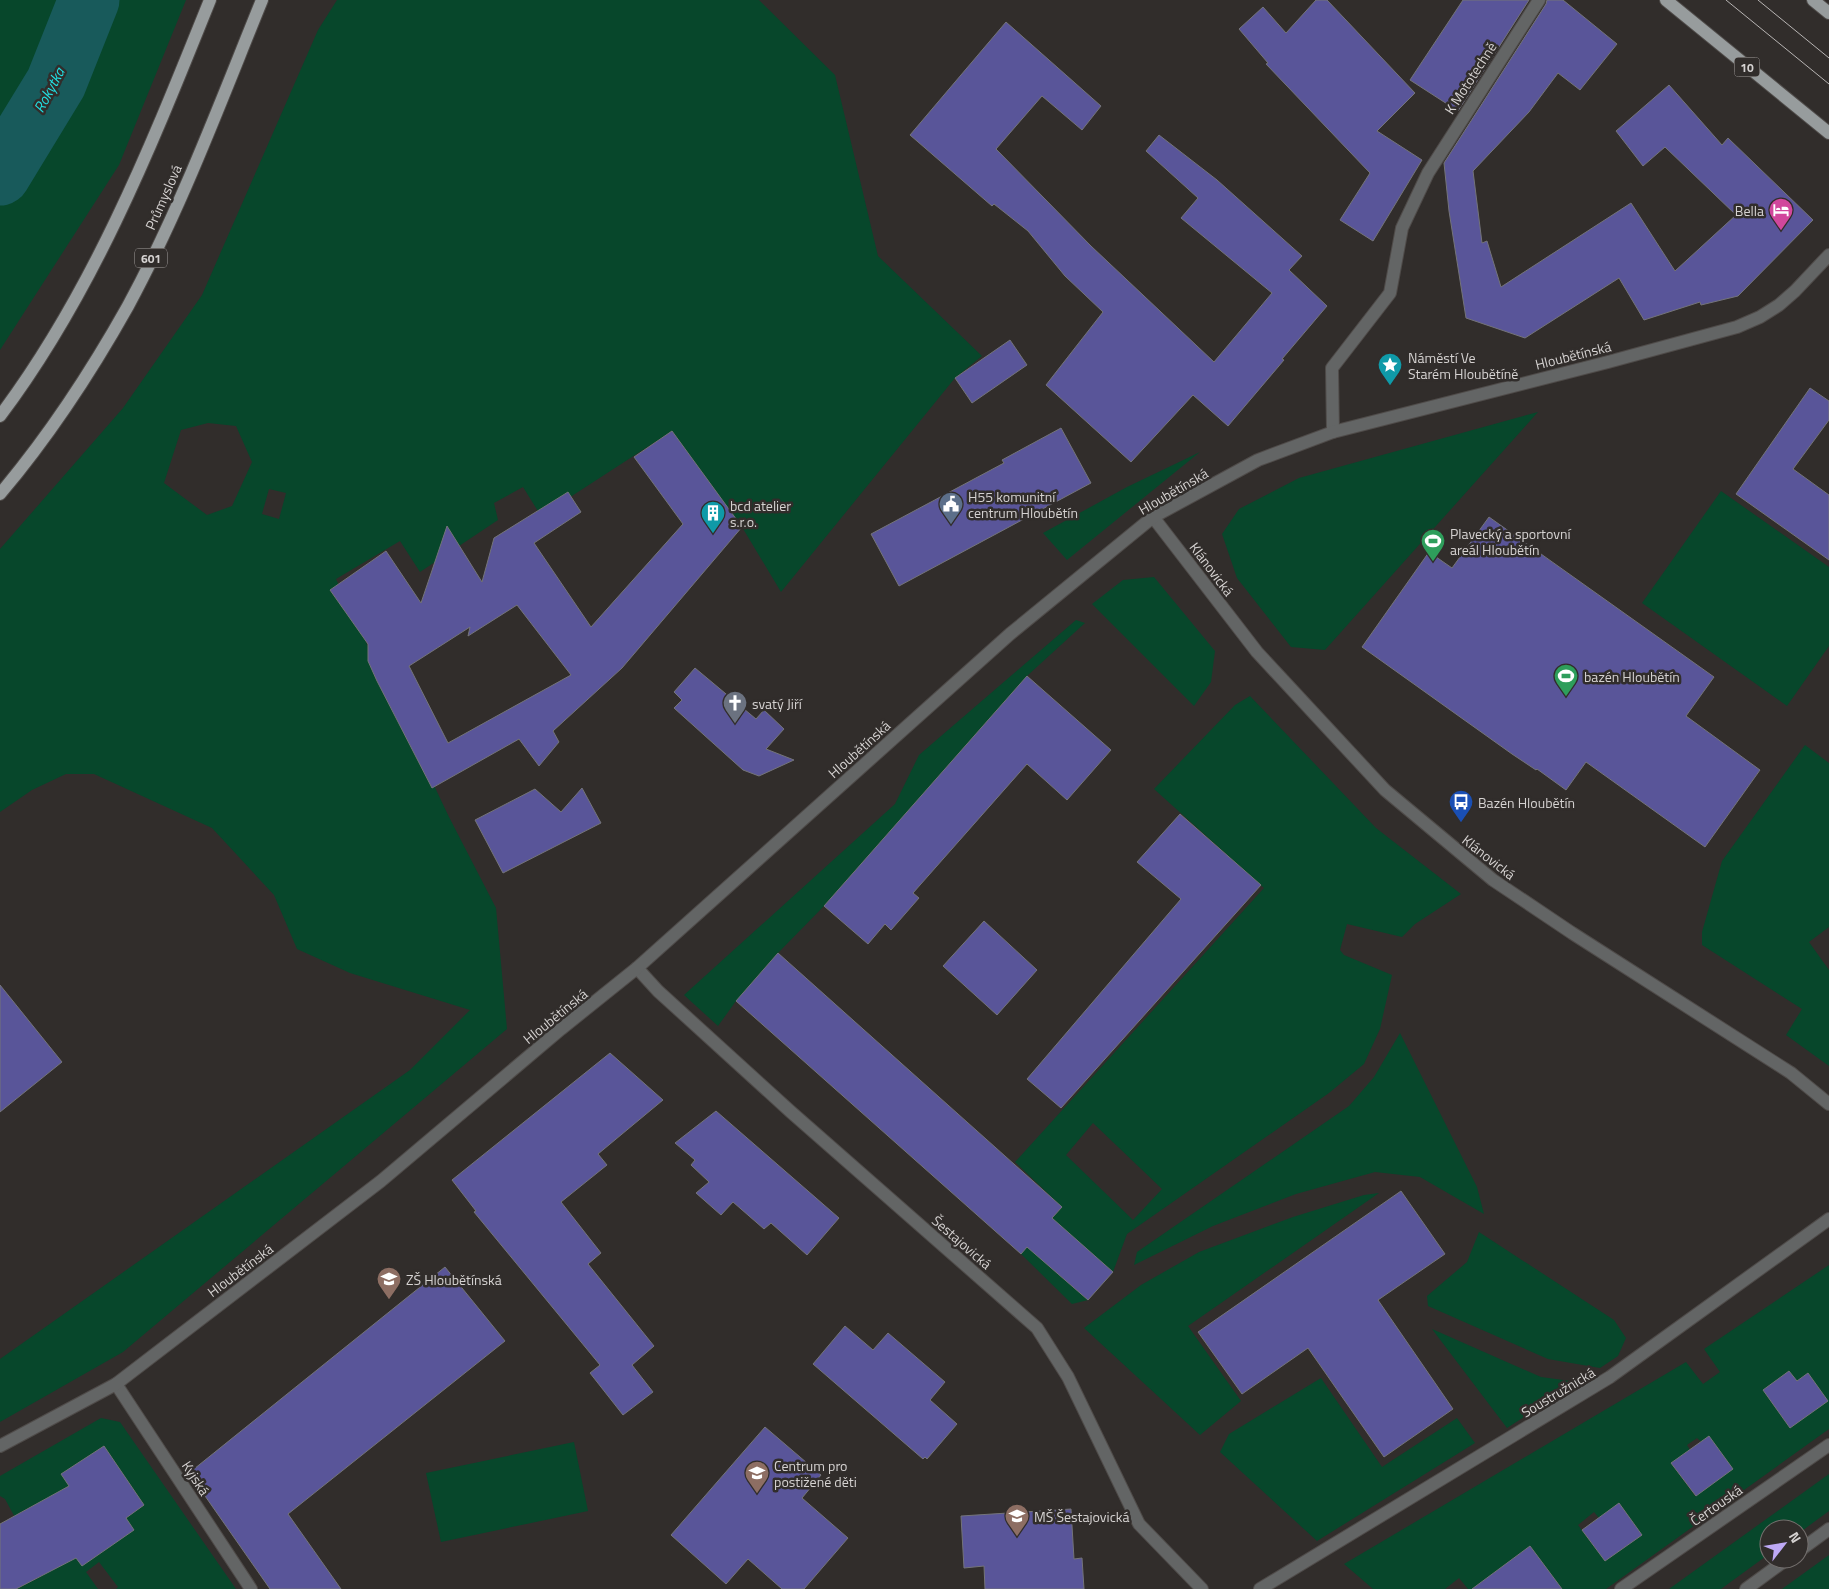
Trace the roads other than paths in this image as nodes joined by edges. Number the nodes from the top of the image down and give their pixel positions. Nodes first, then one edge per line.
1 (210, 0) edge
2 (262, 0) edge
3 (1539, 0) edge
4 (1666, 0) edge
5 (1813, 0) edge
6 (1829, 13) edge
7 (1829, 133) edge
8 (1829, 255) edge
9 (0, 416) edge
10 (1334, 432) junction
11 (0, 494) edge
12 (1153, 517) junction
13 (637, 968) junction
14 (1829, 1104) edge
15 (1829, 1219) edge
16 (116, 1384) junction
17 (0, 1446) edge
18 (1829, 1446) edge
19 (1829, 1529) edge
20 (1809, 1544) edge
21 (1774, 1569) edge
22 (250, 1589) edge
23 (1202, 1589) edge
24 (1260, 1589) edge
25 (1621, 1589) edge
26 (1746, 1589) edge

1 - 9 main road
2 - 11 main road, Průmyslová / 601
3 - 10 street, K Mototechně
4 - 7 main road, 10
5 - 6 main road
8 - 10 street, Hloubětínská
10 - 12 street, Hloubětínská
12 - 13 street, Hloubětínská
12 - 14 street, Klánovická
13 - 16 street, Hloubětínská
13 - 23 street, Šestajovická
15 - 24 street, Soustružnická
16 - 17 street, Hloubětínská
16 - 22 street, Kyjská
18 - 25 street, Čertouská
19 - 20 street
21 - 26 street

